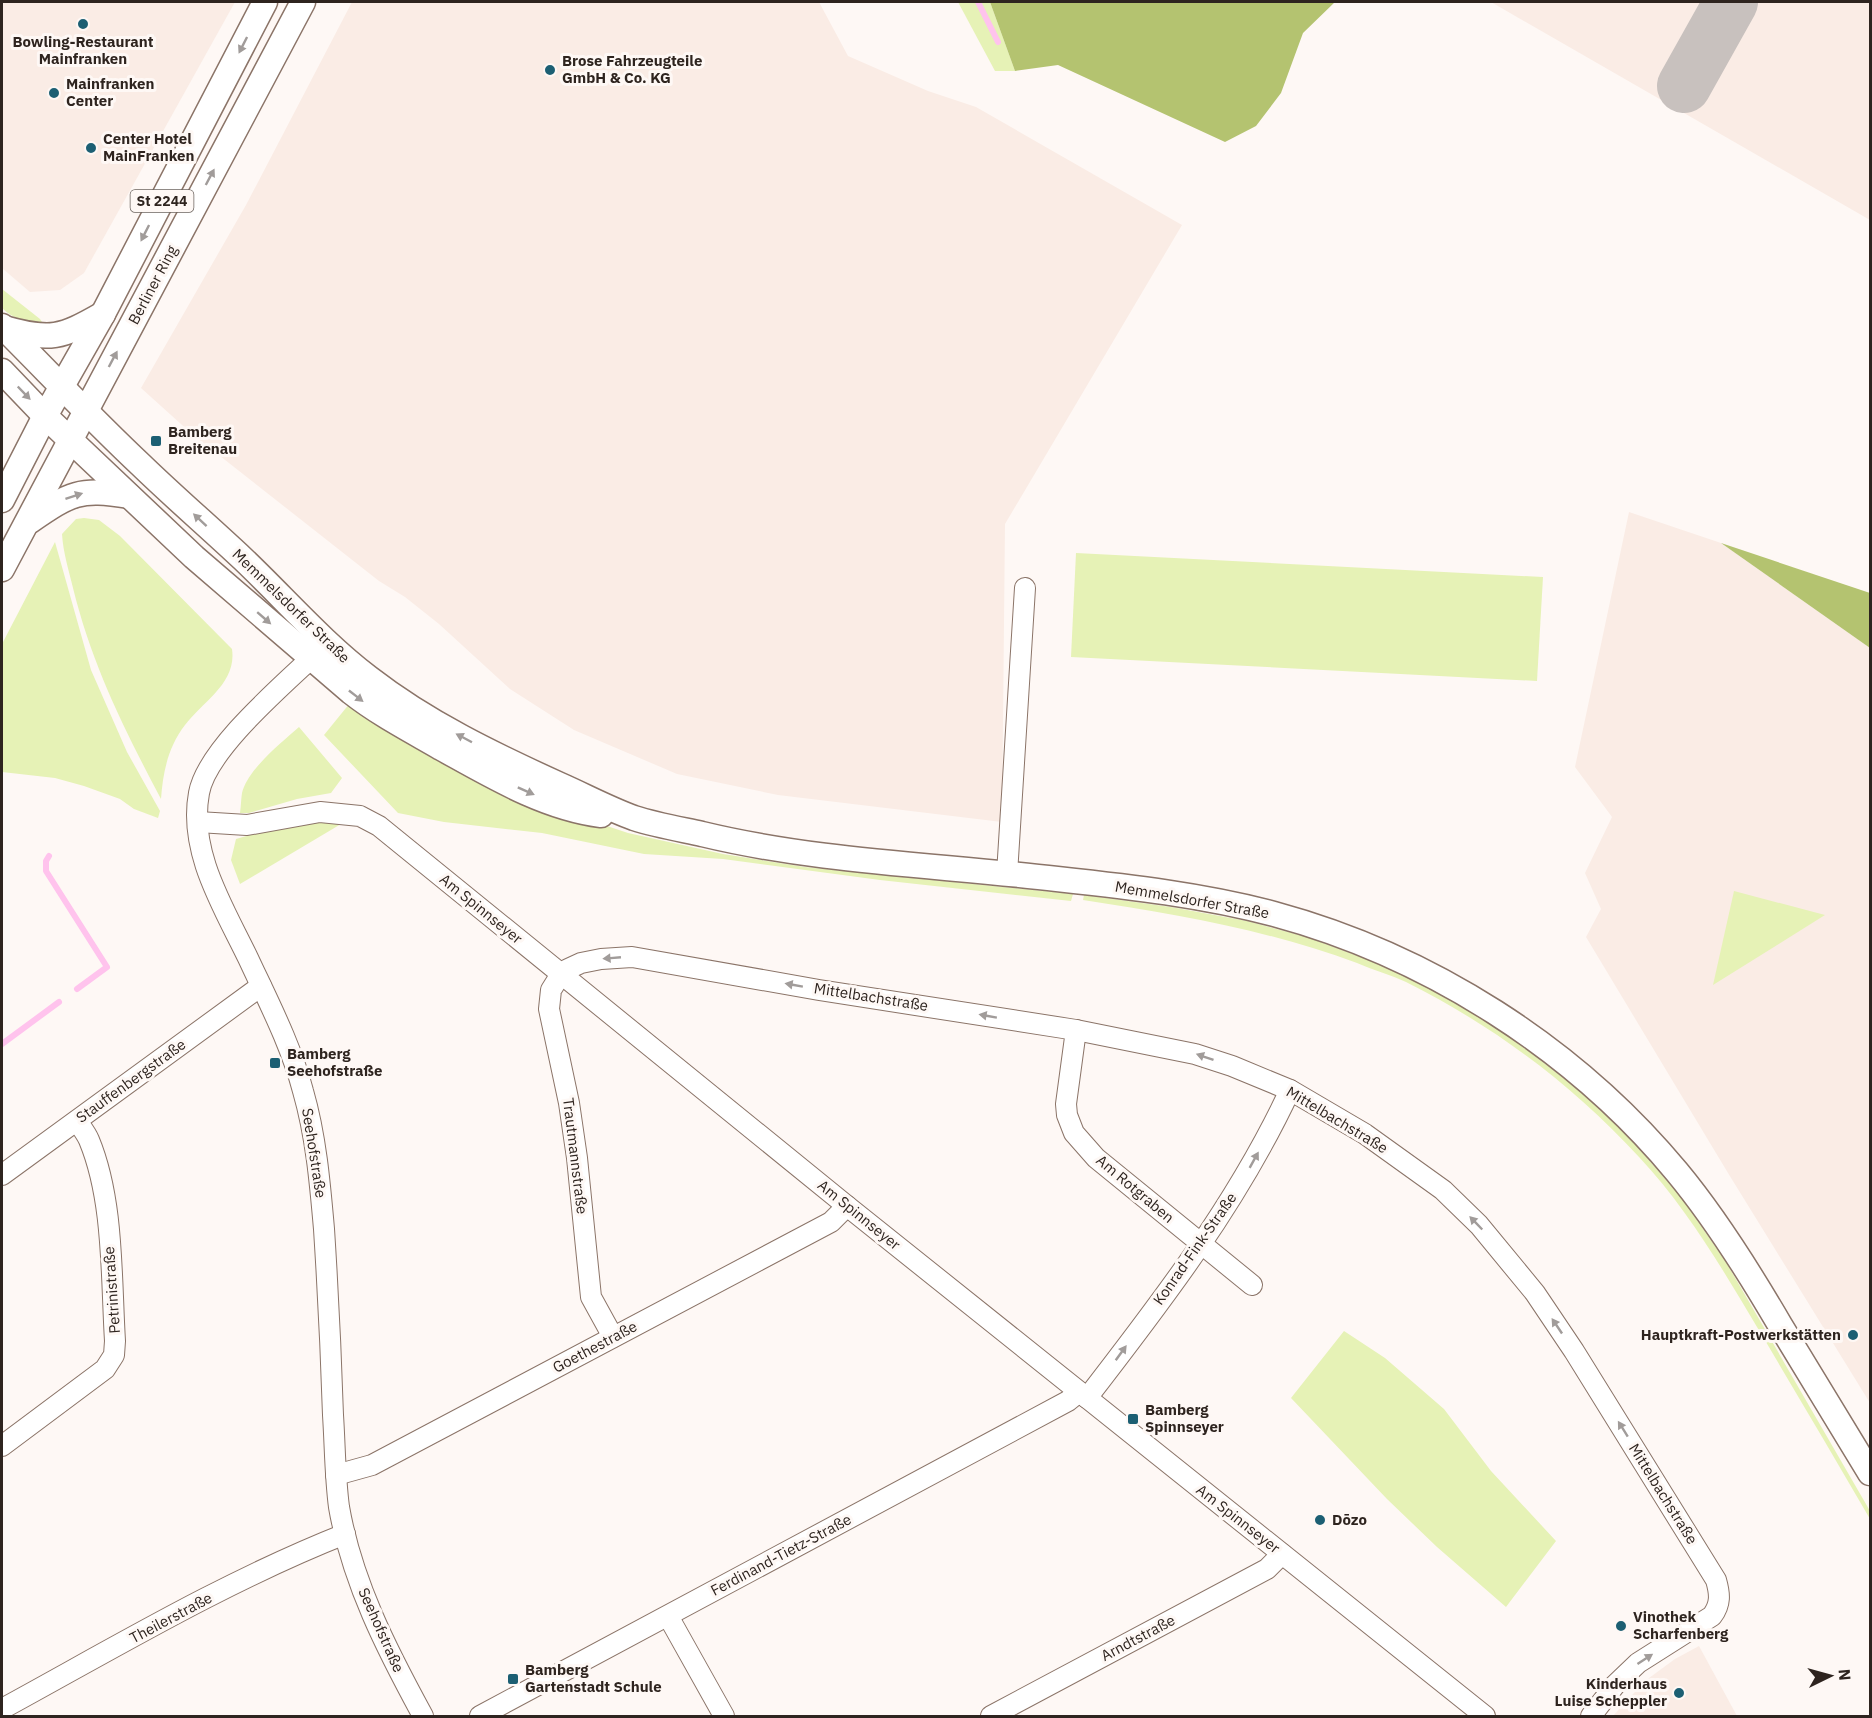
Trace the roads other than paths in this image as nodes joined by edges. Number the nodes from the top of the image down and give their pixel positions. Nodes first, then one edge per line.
1 (265, 2) edge
2 (303, 2) edge
3 (103, 314) junction
4 (2, 327) edge
5 (2, 371) edge
6 (63, 387) junction
7 (87, 411) junction
8 (45, 416) junction
9 (71, 440) junction
10 (129, 495) junction
11 (2, 500) edge
12 (26, 524) junction
13 (2, 569) edge
14 (1024, 588) dead end
15 (319, 651) junction
16 (198, 822) junction
17 (1007, 874) junction
18 (561, 974) junction
19 (261, 986) junction
20 (1076, 1030) junction
21 (1290, 1090) junction
22 (77, 1121) junction
23 (2, 1175) edge
24 (847, 1206) junction
25 (1201, 1244) junction
26 (1252, 1285) dead end
27 (613, 1337) junction
28 (1083, 1395) junction
29 (2, 1446) edge
30 (1870, 1473) edge
31 (336, 1475) junction
32 (345, 1534) junction
33 (1282, 1554) junction
34 (668, 1616) junction
35 (2, 1709) edge
36 (423, 1716) edge
37 (480, 1716) edge
38 (724, 1716) edge
39 (991, 1716) edge
40 (1482, 1716) edge
41 (1591, 1716) edge

1 -> 3 main road, Berliner Ring / St 2244
7 -> 2 main road, Berliner Ring / St 2244
3 - 4 main road
3 - 6 main road, Berliner Ring / St 2244
4 - 6 main road, Memmelsdorfer Straße
5 -> 8 main road, Memmelsdorfer Straße
6 - 7 main road, Memmelsdorfer Straße
6 - 8 main road, Berliner Ring / St 2244
7 - 9 main road, Berliner Ring / St 2244
15 -> 7 main road, Memmelsdorfer Straße
8 - 9 main road, Memmelsdorfer Straße
8 - 11 main road, Berliner Ring / St 2244
9 - 10 main road, Memmelsdorfer Straße
9 - 12 main road, Berliner Ring / St 2244
12 -> 10 main road
10 -> 15 main road, Memmelsdorfer Straße
12 - 13 main road, Berliner Ring / St 2244
14 - 17 street
15 - 16 street, Seehofstraße
15 - 17 main road, Memmelsdorfer Straße
16 - 18 street, Am Spinnseyer
16 - 19 street, Seehofstraße
17 - 30 main road, Memmelsdorfer Straße
20 -> 18 street, Mittelbachstraße
18 - 24 street, Am Spinnseyer
18 - 27 street, Trautmannstraße
19 - 22 street, Stauffenbergstraße
19 - 31 street, Seehofstraße
21 -> 20 street, Mittelbachstraße
20 - 25 street, Am Rotgraben
25 -> 21 street, Konrad-Fink-Straße
41 -> 21 street, Mittelbachstraße
22 - 23 street, Stauffenbergstraße
22 - 29 street, Petrinistraße
24 - 27 street, Goethestraße
24 - 28 street, Am Spinnseyer
25 - 26 street, Am Rotgraben
28 -> 25 street, Konrad-Fink-Straße
27 - 31 street, Goethestraße
28 - 33 street, Am Spinnseyer
28 - 34 street, Ferdinand-Tietz-Straße
31 - 32 street, Seehofstraße
32 - 35 street, Theilerstraße
32 - 36 street, Seehofstraße
33 - 39 street, Arndtstraße
33 - 40 street, Am Spinnseyer
34 - 37 street, Ferdinand-Tietz-Straße
34 - 38 street

